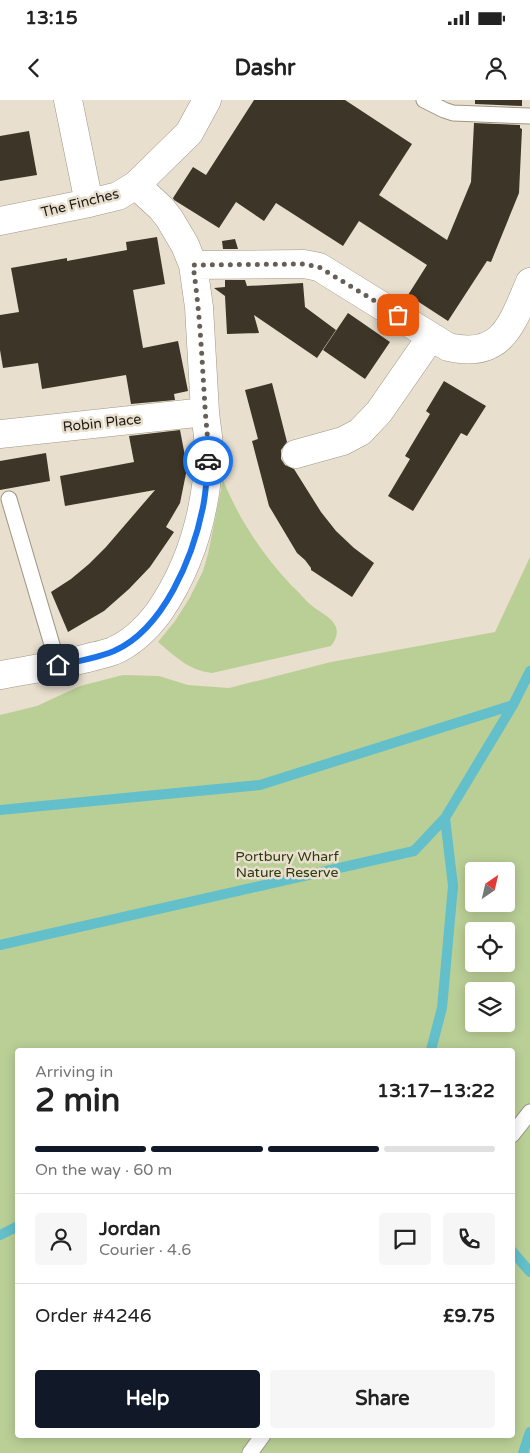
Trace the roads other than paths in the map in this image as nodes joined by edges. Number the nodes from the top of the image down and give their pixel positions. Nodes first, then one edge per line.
1 (68, 100) edge
2 (208, 100) edge
3 (424, 100) edge
4 (530, 116) edge
5 (136, 185) junction
6 (89, 203) junction
7 (0, 221) edge
8 (193, 265) junction
9 (530, 282) edge
10 (431, 337) junction
11 (205, 412) junction
12 (0, 434) edge
13 (296, 454) dead end
14 (9, 499) dead end
15 (58, 665) junction
16 (1, 675) edge
17 (530, 1112) edge
18 (515, 1132) edge
19 (261, 1438) edge
20 (250, 1453) edge

1 - 6 street
2 - 5 street, The Finches
3 - 4 lane
5 - 6 street, The Finches
5 - 8 street
6 - 7 street, The Finches
8 - 10 street
8 - 11 street
9 - 10 street
10 - 13 street
11 - 12 street, Robin Place
11 - 15 street
14 - 15 lane
15 - 16 street
17 - 18 lane
19 - 20 lane

